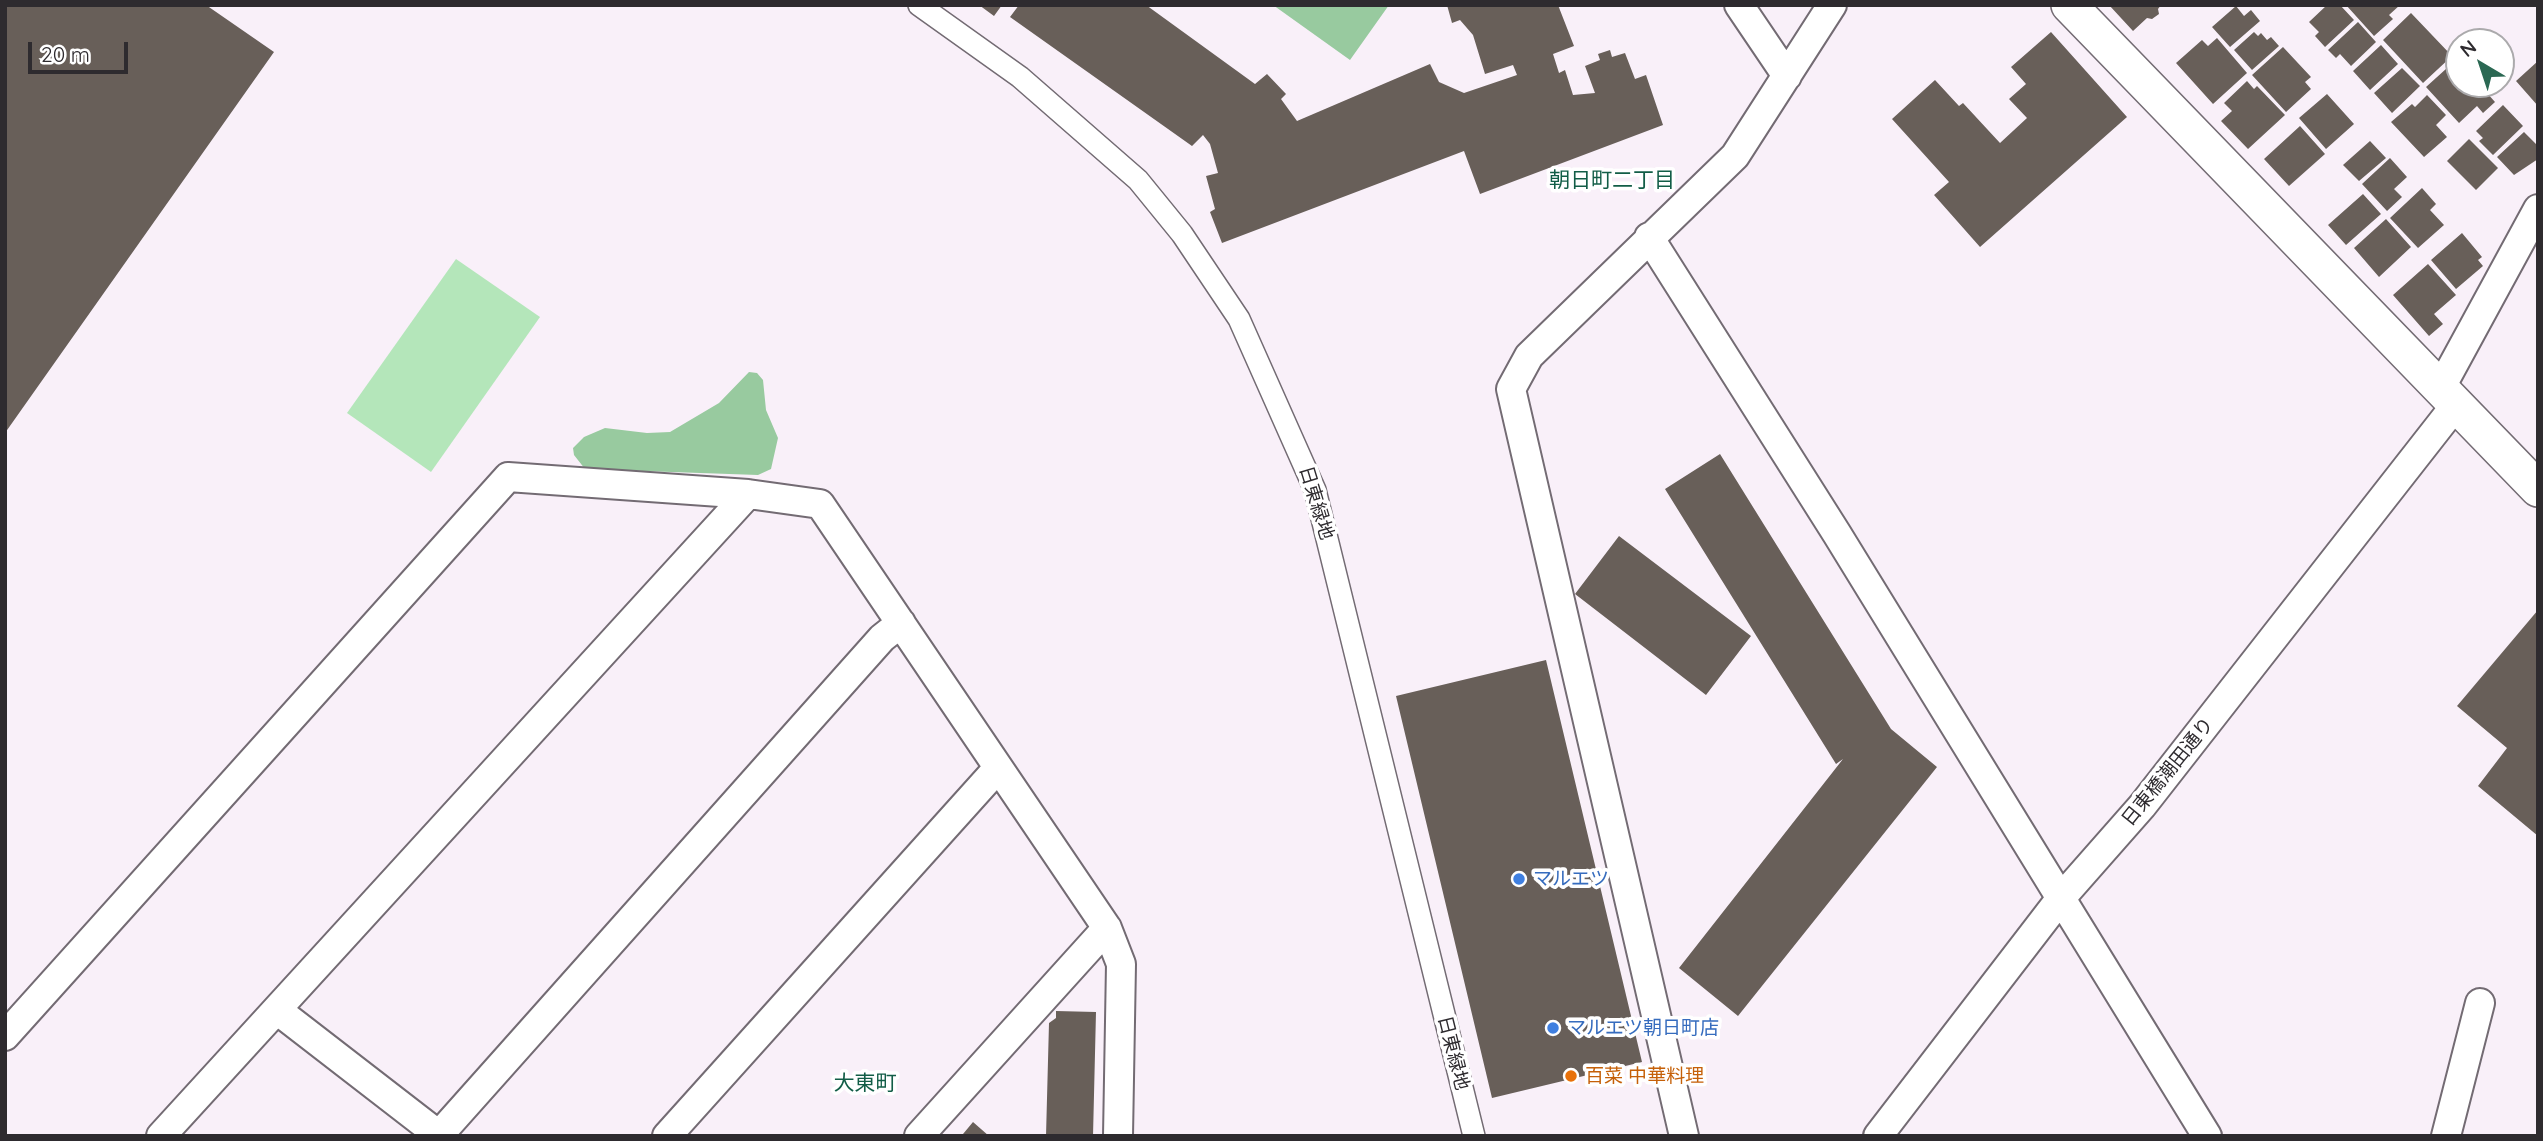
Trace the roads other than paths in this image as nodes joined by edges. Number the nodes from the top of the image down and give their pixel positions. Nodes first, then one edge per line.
1 (919, 5) edge
2 (1739, 5) edge
3 (1832, 5) edge
4 (2069, 5) edge
5 (1787, 76) junction
6 (2538, 209) edge
7 (1649, 237) junction
8 (2448, 397) junction
9 (2538, 489) edge
10 (748, 494) junction
11 (901, 623) junction
12 (998, 768) junction
13 (2061, 898) junction
14 (1107, 928) junction
15 (2480, 1003) dead end
16 (277, 1010) junction
17 (5, 1036) edge
18 (439, 1135) edge
19 (161, 1136) edge
20 (667, 1136) edge
21 (919, 1136) edge
22 (1118, 1136) edge
23 (1474, 1136) edge
24 (1684, 1136) edge
25 (1878, 1136) edge
26 (2207, 1136) edge
27 (2446, 1136) edge

1 - 23 street, 日東緑地
2 - 5 street
3 - 5 street
4 - 8 street
5 - 7 street
6 - 8 street, 日東橋潮田通り
7 - 13 street
7 - 24 street
8 - 9 street
8 - 13 street, 日東橋潮田通り
10 - 11 street
10 - 16 street
10 - 17 street
11 - 12 street
11 - 18 street
12 - 14 street
12 - 20 street
13 - 25 street, 日東橋潮田通り
13 - 26 street
14 - 21 street
14 - 22 street
15 - 27 street
16 - 18 street
16 - 19 street

